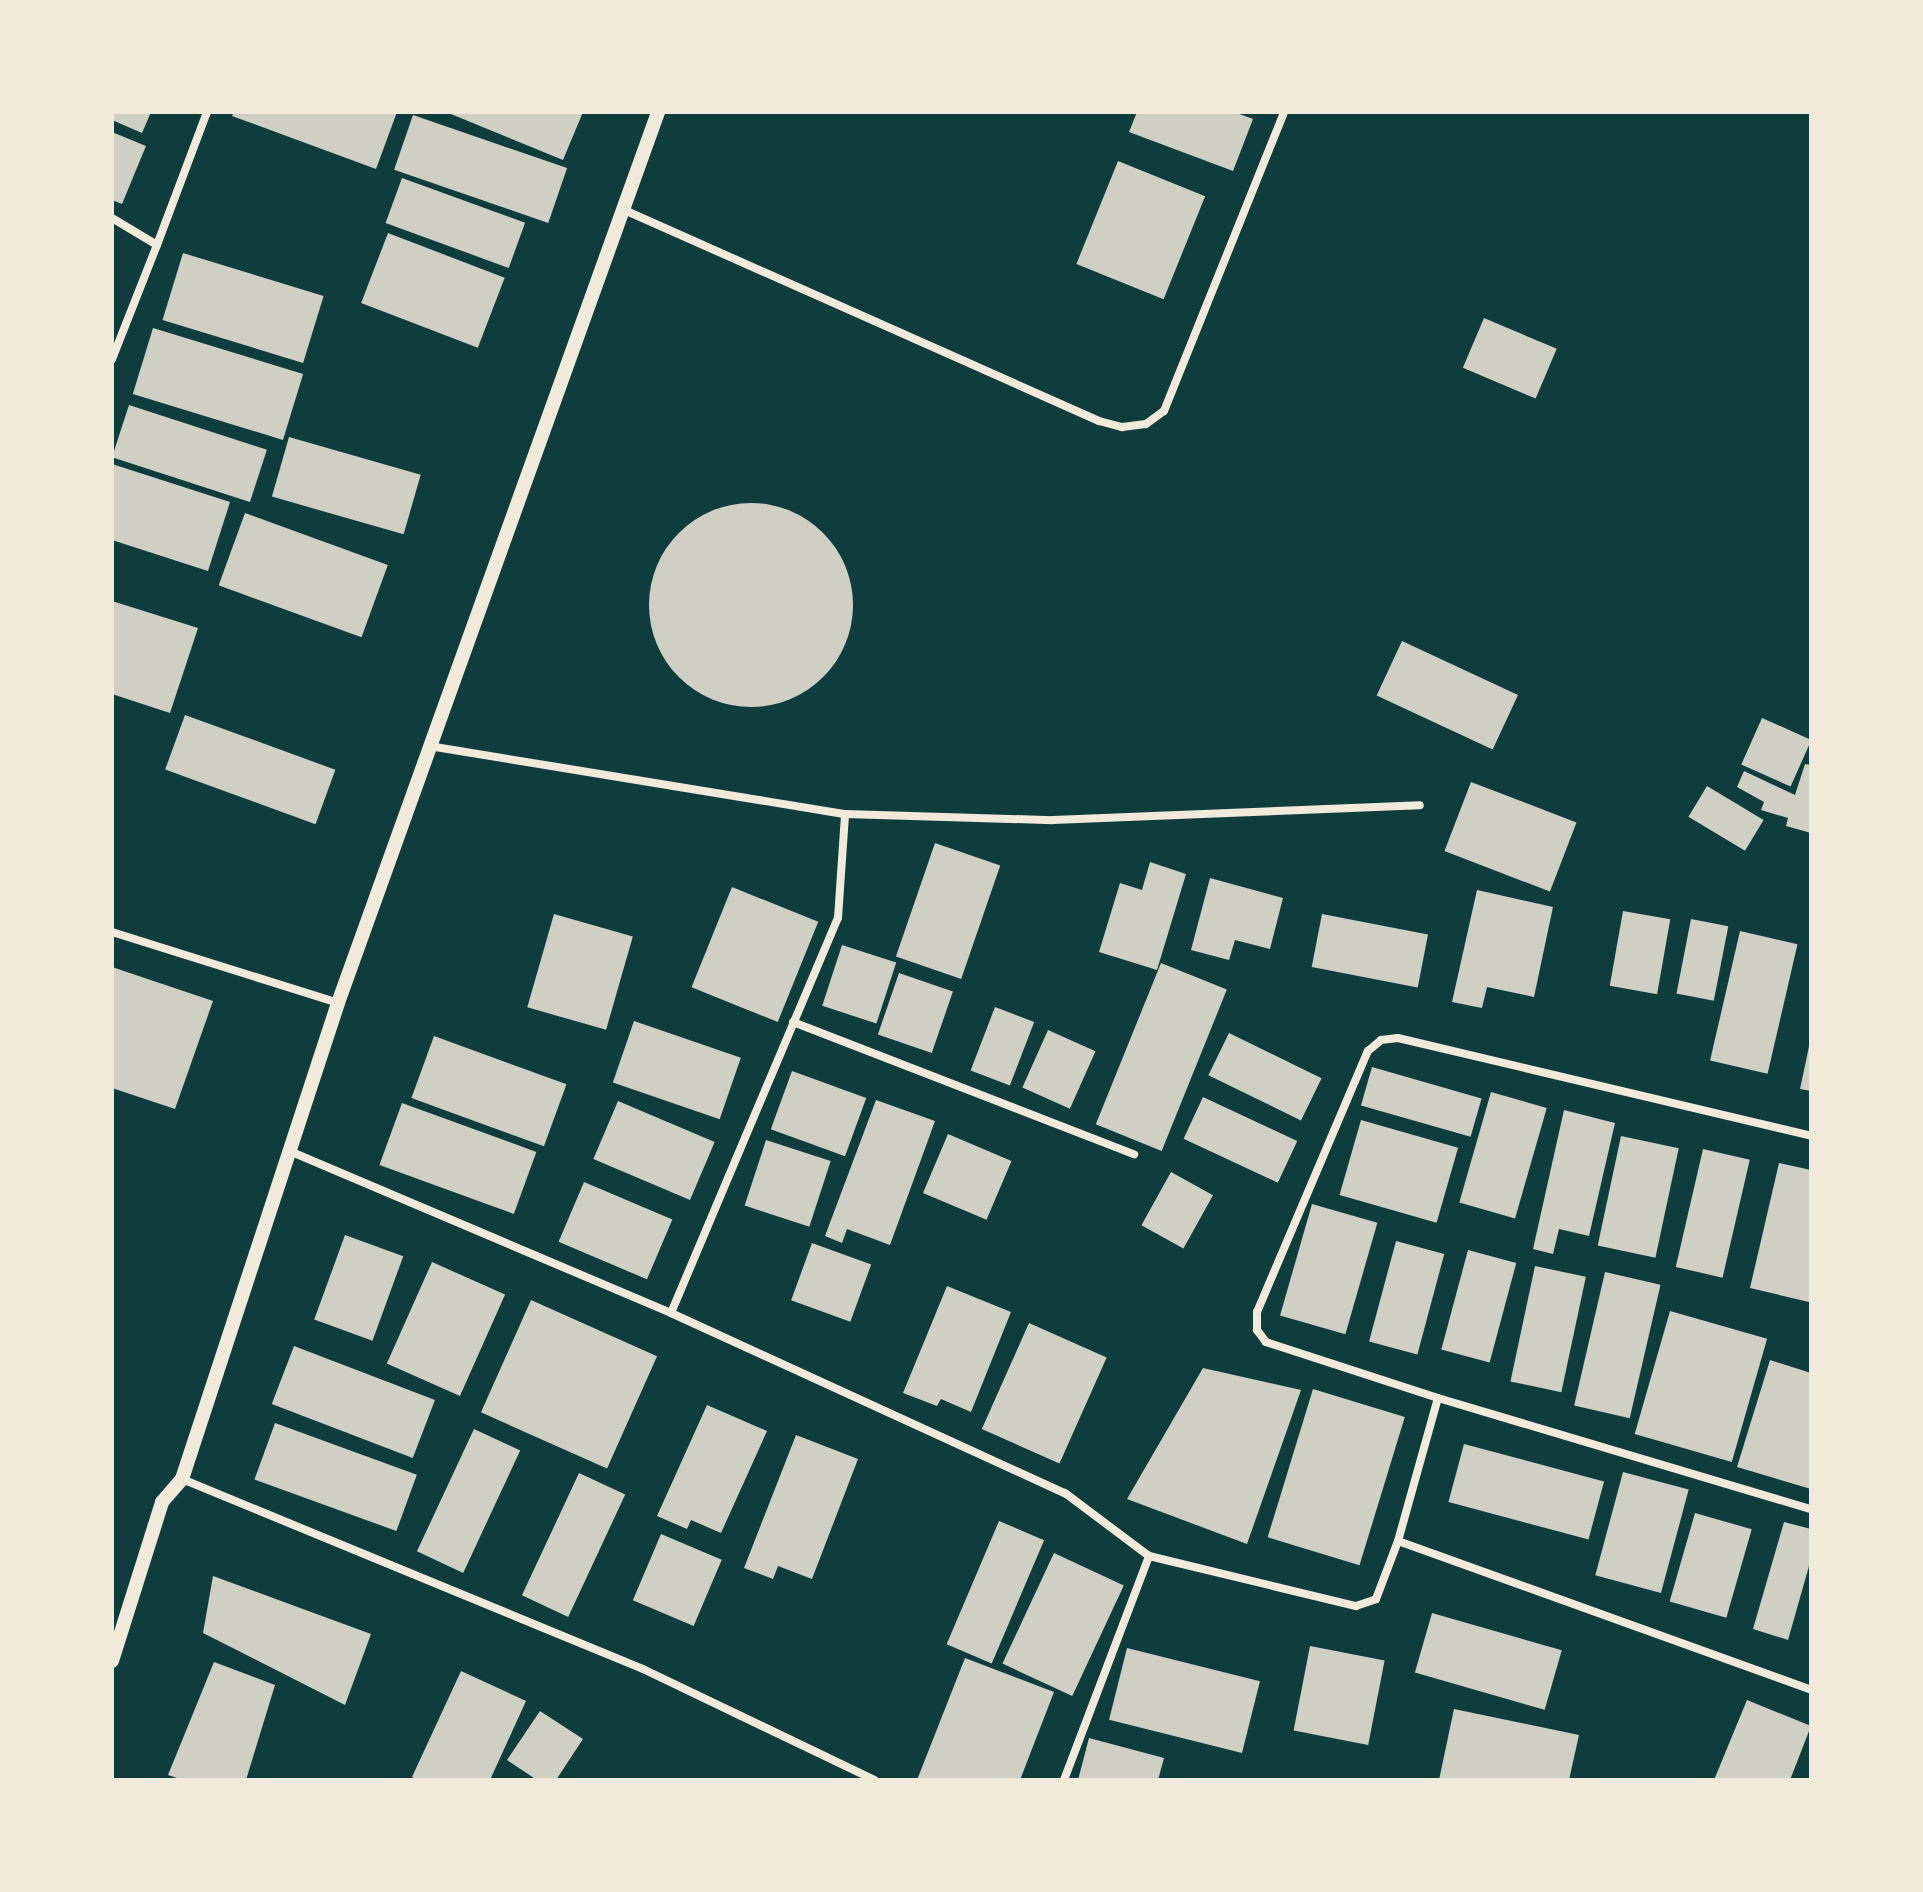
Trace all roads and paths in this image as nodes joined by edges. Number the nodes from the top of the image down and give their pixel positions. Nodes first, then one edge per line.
1 (207, 112) edge
2 (658, 112) edge
3 (1284, 112) edge
4 (621, 209) junction
5 (112, 218) edge
6 (157, 245) junction
7 (112, 359) edge
8 (429, 746) junction
9 (1420, 805) dead end
10 (845, 814) junction
11 (112, 932) edge
12 (338, 1003) junction
13 (793, 1022) junction
14 (1811, 1136) edge
15 (287, 1150) junction
16 (1134, 1154) dead end
17 (671, 1313) junction
18 (1438, 1398) junction
19 (182, 1479) junction
20 (1811, 1509) edge
21 (1398, 1541) junction
22 (1149, 1556) junction
23 (112, 1661) edge
24 (1811, 1690) edge
25 (875, 1780) edge
26 (1064, 1780) edge

1 - 6 street
2 - 4 street
3 - 4 street
4 - 8 street
5 - 6 street
6 - 7 street
8 - 10 street
8 - 12 street
9 - 10 street
10 - 13 street
11 - 12 street
12 - 15 street
13 - 16 street
13 - 17 street
14 - 18 street
15 - 17 street
15 - 19 street
17 - 22 street
18 - 20 street
18 - 21 street
19 - 23 street
19 - 25 street
21 - 22 street
21 - 24 street
22 - 26 street

